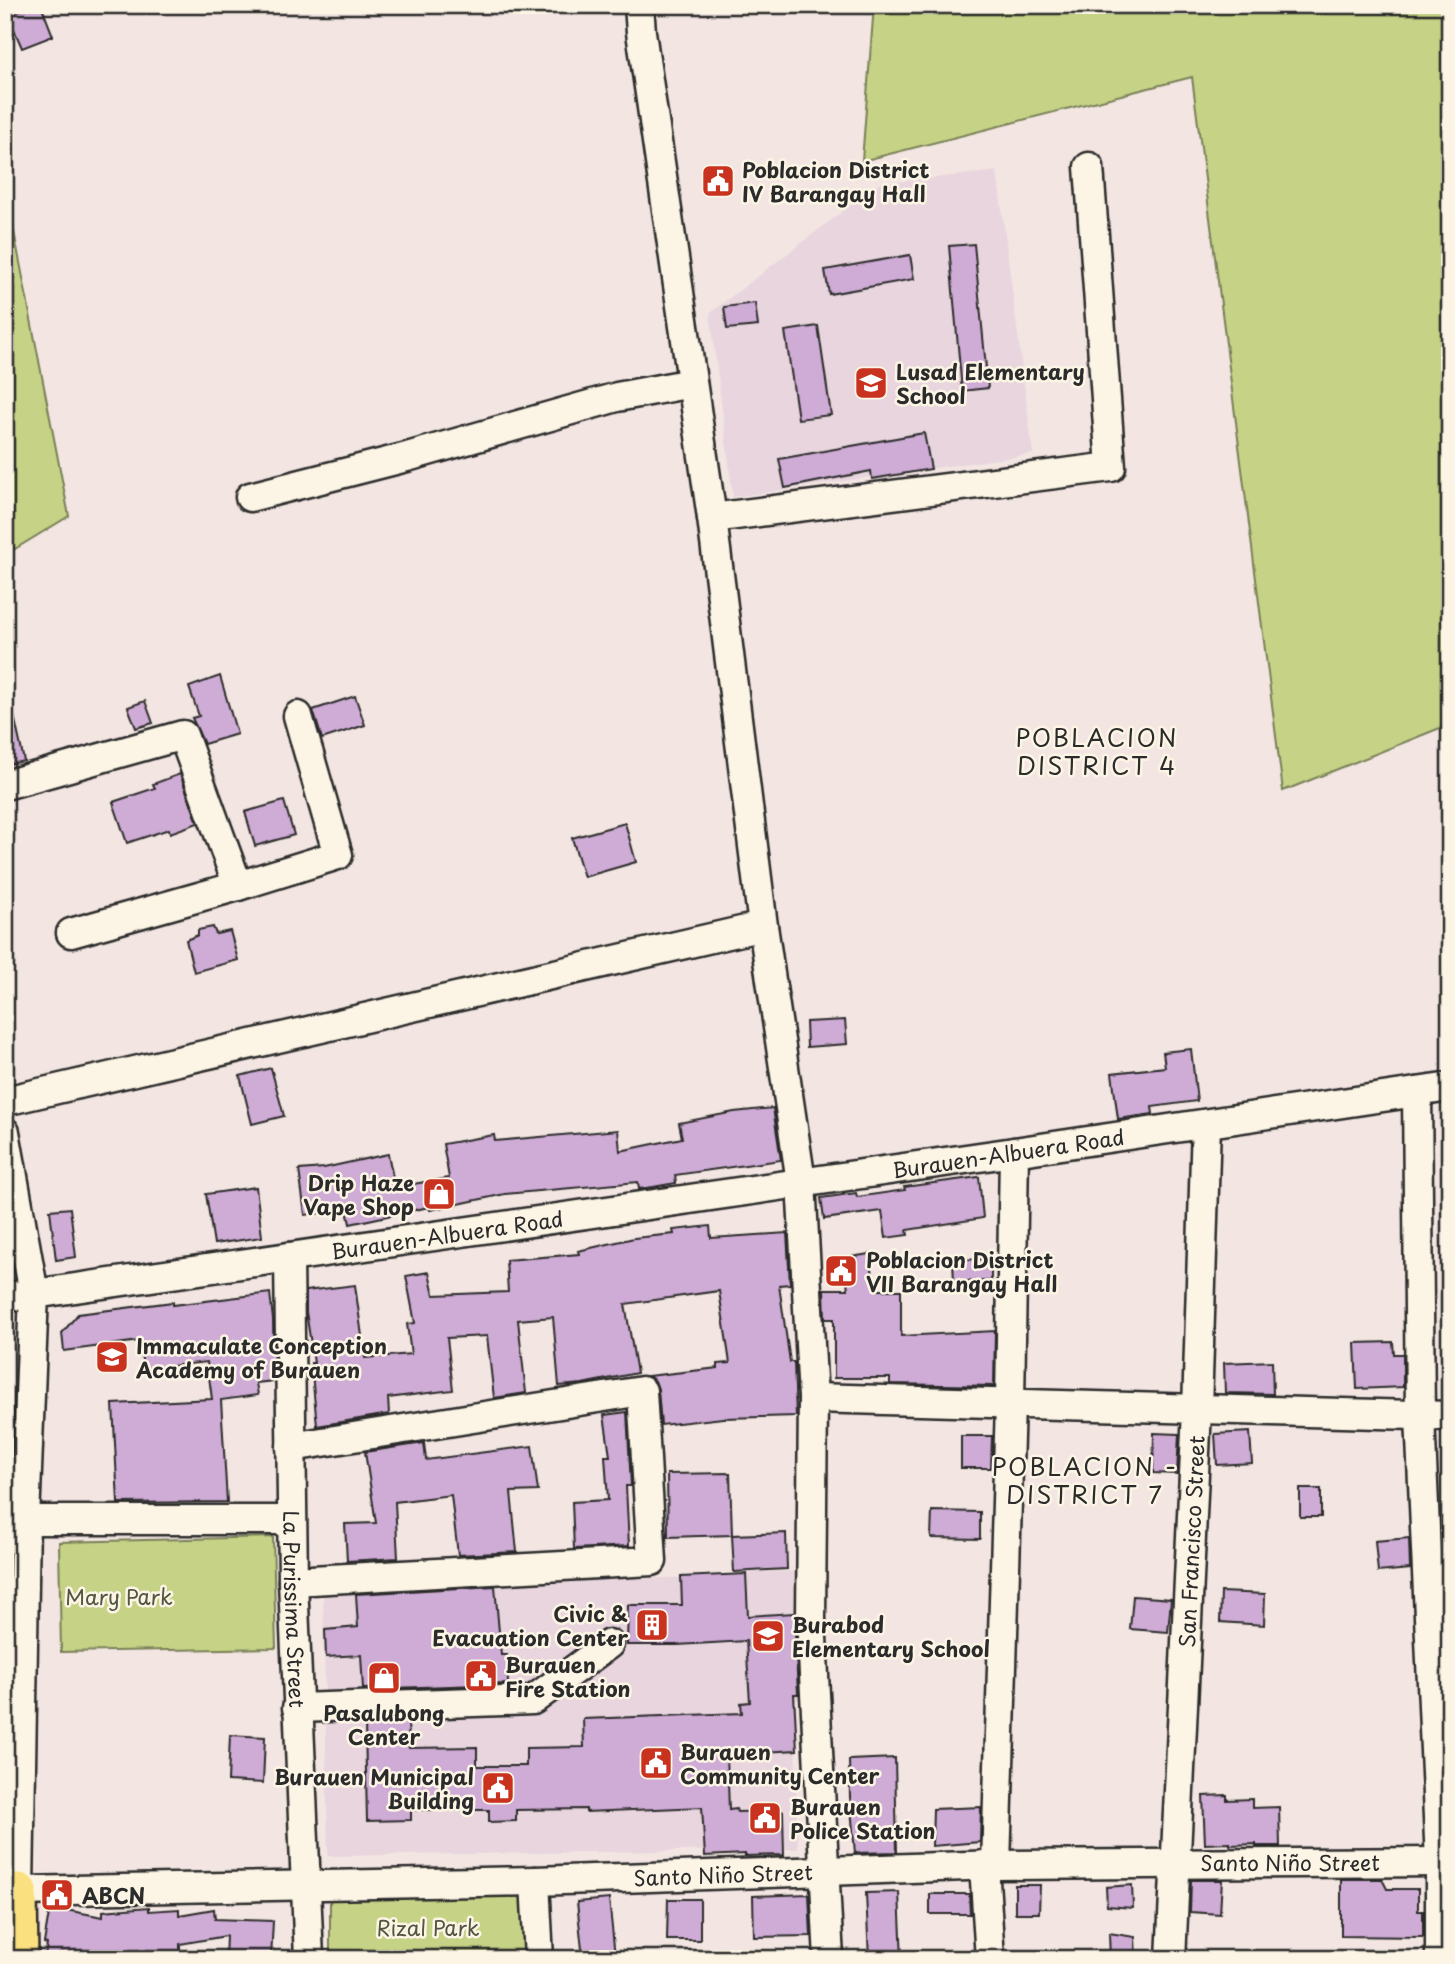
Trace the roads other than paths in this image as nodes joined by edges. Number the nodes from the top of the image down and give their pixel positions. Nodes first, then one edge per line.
1 (639, 5) edge
2 (1089, 167) dead end
3 (692, 383) junction
4 (250, 497) dead end
5 (712, 518) junction
6 (298, 716) dead end
7 (5, 785) edge
8 (238, 886) junction
9 (763, 926) junction
10 (71, 933) dead end
11 (1450, 1087) edge
12 (1417, 1092) junction
13 (5, 1101) edge
14 (1206, 1124) junction
15 (5, 1132) edge
16 (1014, 1152) junction
17 (801, 1182) junction
18 (289, 1257) junction
19 (34, 1294) junction
20 (5, 1297) edge
21 (813, 1398) junction
22 (1010, 1403) junction
23 (1197, 1410) junction
24 (1420, 1416) junction
25 (1450, 1416) edge
26 (291, 1447) junction
27 (15, 1520) edge
28 (291, 1520) junction
29 (293, 1581) junction
30 (609, 1644) dead end
31 (14, 1684) edge
32 (297, 1708) junction
33 (1440, 1862) junction
34 (1175, 1863) junction
35 (990, 1865) junction
36 (826, 1871) junction
37 (535, 1881) junction
38 (306, 1884) junction
39 (12, 1891) edge
40 (20, 1959) edge
41 (309, 1959) edge
42 (540, 1959) edge
43 (830, 1959) edge
44 (990, 1959) edge
45 (1171, 1959) edge
46 (1440, 1959) edge

1 - 3 street
2 - 5 street
3 - 4 street
3 - 5 street
5 - 9 street
6 - 8 street
7 - 8 street
8 - 10 street
9 - 13 street
9 - 17 street
11 - 12 street, Burauen-Albuera Road
12 - 14 street, Burauen-Albuera Road
12 - 24 street
14 - 16 street, Burauen-Albuera Road
14 - 23 street, San Francisco Street
15 - 19 street
16 - 17 street, Burauen-Albuera Road
16 - 22 street
17 - 18 street, Burauen-Albuera Road
17 - 21 street
18 - 19 street, Burauen-Albuera Road
18 - 26 street, La Purissima Street
19 - 20 street, Burauen-Albuera Road
19 - 27 street
21 - 22 street
21 - 36 street
22 - 23 street
22 - 35 street
23 - 24 street
23 - 34 street, San Francisco Street
24 - 25 street
24 - 33 street
26 - 28 street, La Purissima Street
26 - 29 street
27 - 28 street
27 - 31 street
28 - 29 street, La Purissima Street
29 - 32 street, La Purissima Street
30 - 32 street
31 - 39 street
32 - 38 street, La Purissima Street
33 - 34 street, Santo Niño Street
33 - 46 street
34 - 35 street, Santo Niño Street
34 - 45 street, San Francisco Street
35 - 36 street, Santo Niño Street
35 - 44 street
36 - 37 street, Santo Niño Street
36 - 43 street
37 - 38 street, Santo Niño Street
37 - 42 street
38 - 39 street, Santo Niño Street
38 - 41 street, La Purissima Street
39 - 40 main road

